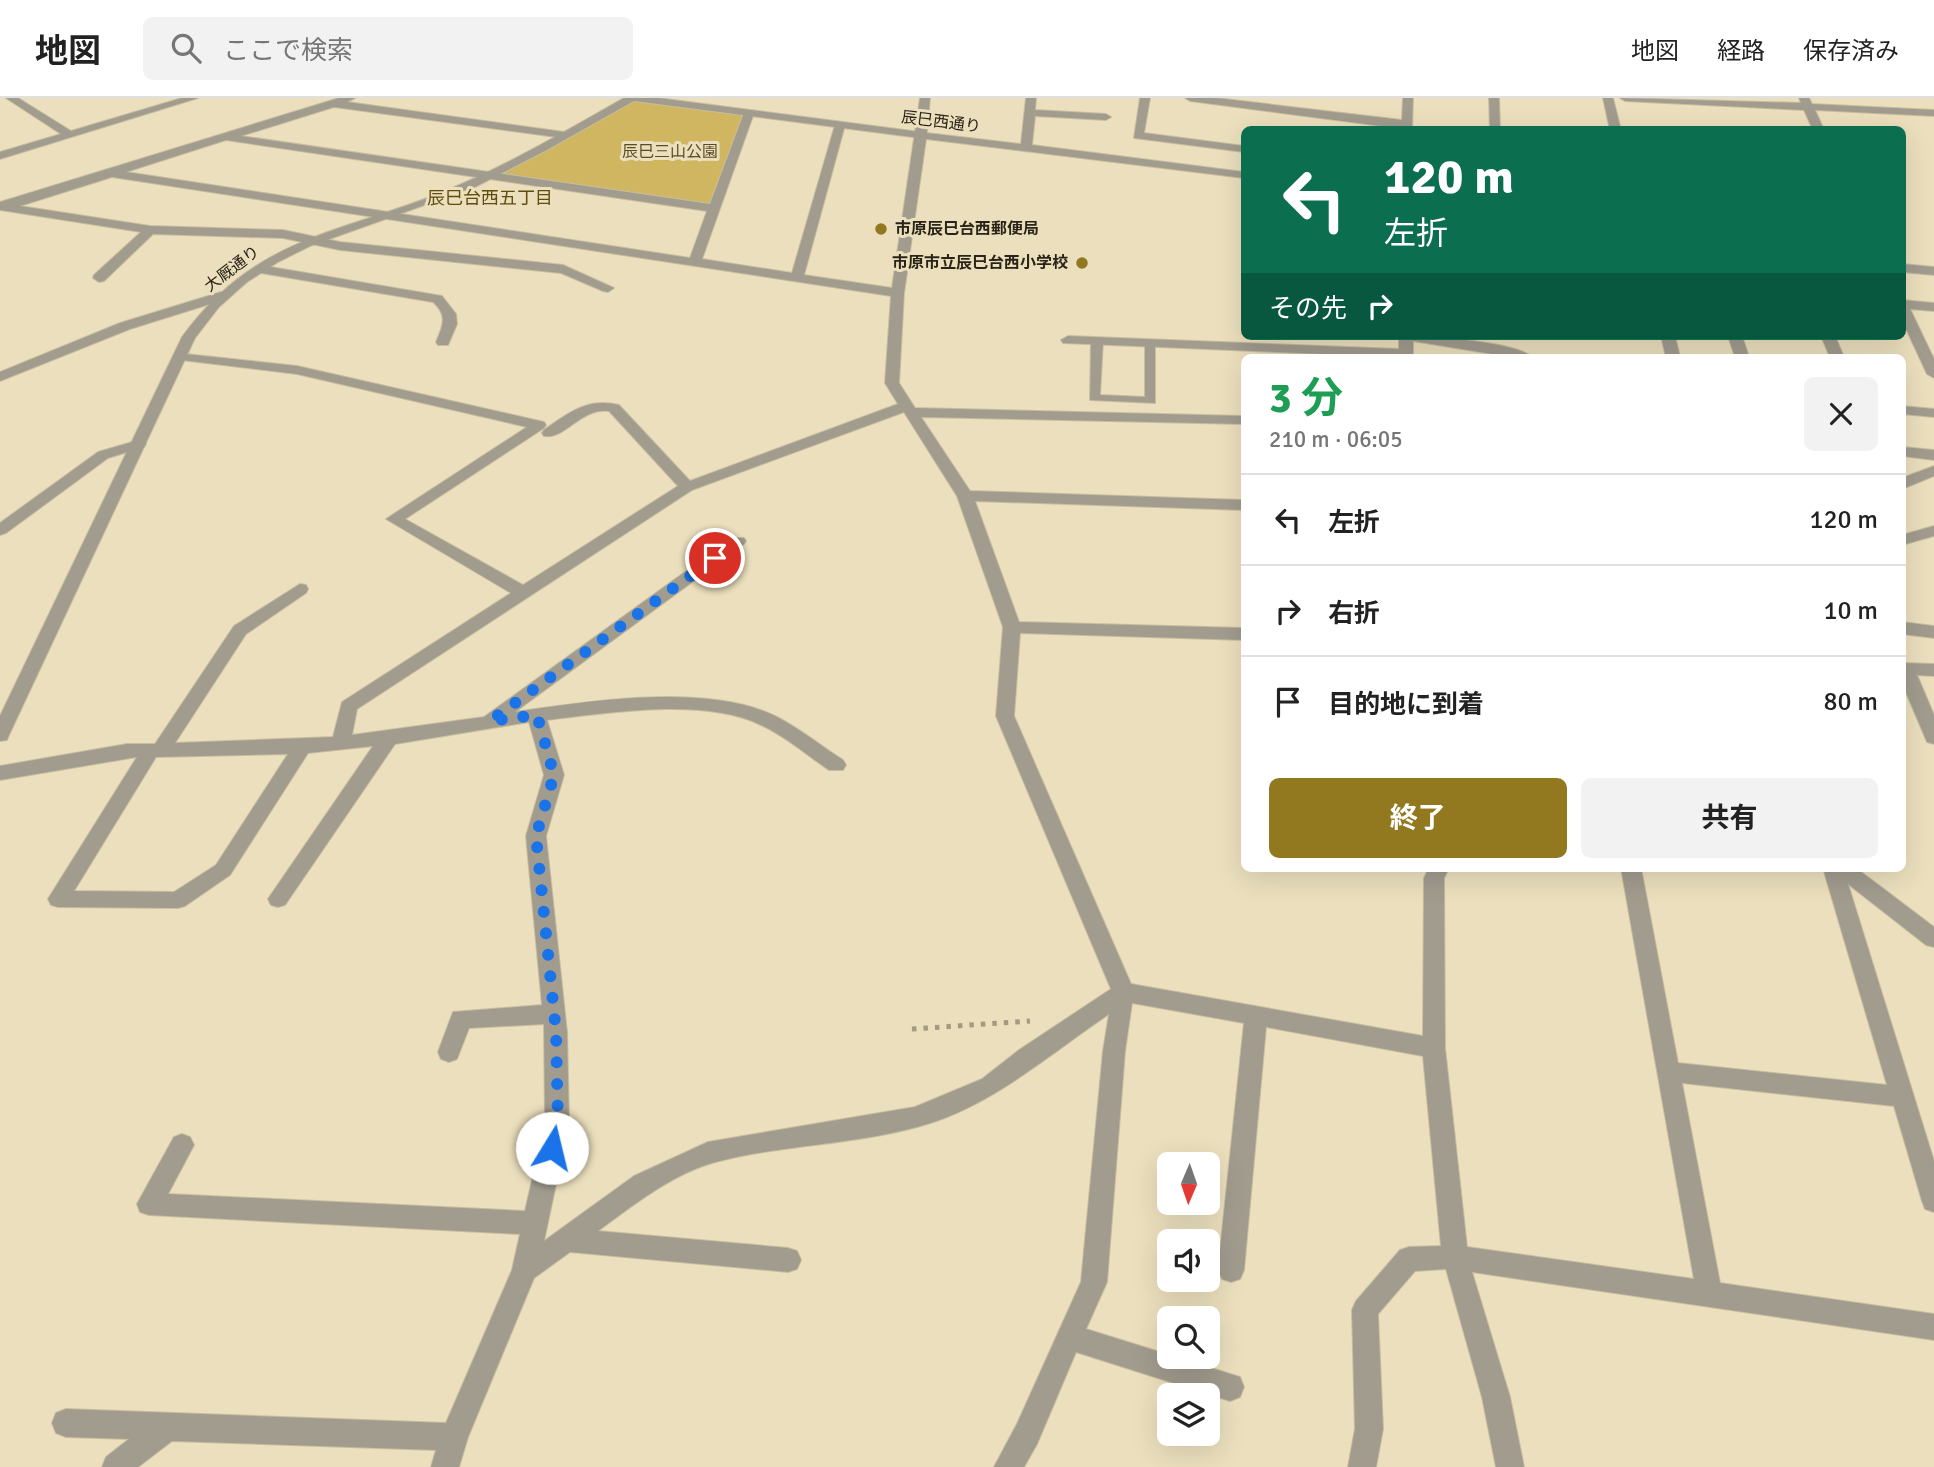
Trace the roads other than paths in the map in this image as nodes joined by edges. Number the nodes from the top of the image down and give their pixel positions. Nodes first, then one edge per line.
1 (11, 98) edge
2 (193, 98) edge
3 (350, 98) edge
4 (633, 98) edge
5 (925, 98) edge
6 (1031, 98) edge
7 (1145, 98) edge
8 (1191, 98) edge
9 (1408, 98) edge
10 (1494, 98) edge
11 (1608, 98) edge
12 (1625, 98) edge
13 (1732, 100) edge
14 (1806, 102) edge
15 (331, 104) junction
16 (749, 113) junction
17 (1030, 113) junction
18 (1934, 113) edge
19 (1106, 117) dead end
20 (840, 125) junction
21 (1400, 126) edge
22 (1407, 126) edge
23 (1495, 126) edge
24 (1615, 126) edge
25 (1817, 126) edge
26 (70, 135) junction
27 (564, 135) junction
28 (920, 135) junction
29 (225, 137) junction
30 (1026, 148) junction
31 (1241, 149) edge
32 (0, 156) edge
33 (110, 173) junction
34 (486, 175) junction
35 (1241, 175) edge
36 (1, 207) edge
37 (714, 208) junction
38 (387, 214) junction
39 (150, 230) junction
40 (310, 240) junction
41 (695, 261) junction
42 (1906, 268) edge
43 (259, 269) junction
44 (1934, 271) edge
45 (797, 277) junction
46 (99, 278) dead end
47 (607, 288) dead end
48 (898, 293) junction
49 (221, 296) junction
50 (1906, 305) edge
51 (1934, 307) edge
52 (1906, 311) edge
53 (1068, 340) dead end
54 (1432, 340) edge
55 (1097, 341) junction
56 (443, 342) dead end
57 (1152, 343) junction
58 (1927, 345) edge
59 (1385, 354) edge
60 (1516, 354) edge
61 (181, 356) junction
62 (1934, 374) edge
63 (0, 377) edge
64 (909, 409) junction
65 (1906, 410) edge
66 (1934, 413) edge
67 (1241, 420) edge
68 (549, 433) dead end
69 (139, 444) junction
70 (1906, 452) edge
71 (1934, 455) edge
72 (1934, 471) edge
73 (1906, 483) edge
74 (687, 487) junction
75 (965, 496) junction
76 (1241, 505) edge
77 (0, 530) edge
78 (1934, 531) edge
79 (1906, 539) edge
80 (738, 541) dead end
81 (300, 589) dead end
82 (524, 593) junction
83 (1012, 627) junction
84 (1906, 628) edge
85 (1934, 632) edge
86 (1241, 634) edge
87 (1906, 664) edge
88 (1906, 669) edge
89 (1934, 670) edge
90 (537, 715) junction
91 (490, 721) junction
92 (0, 735) edge
93 (1934, 737) edge
94 (389, 738) junction
95 (341, 743) junction
96 (302, 747) junction
97 (156, 750) junction
98 (836, 765) dead end
99 (0, 773) edge
100 (1437, 872) edge
101 (1632, 872) edge
102 (1834, 872) edge
103 (1847, 872) edge
104 (278, 899) dead end
105 (1934, 939) edge
106 (1123, 992) junction
107 (554, 1014) junction
108 (1256, 1016) junction
109 (1434, 1048) junction
110 (449, 1052) dead end
111 (1669, 1072) junction
112 (1901, 1097) junction
113 (1924, 1135) edge
114 (182, 1145) dead end
115 (1934, 1201) edge
116 (535, 1223) junction
117 (566, 1240) junction
118 (1455, 1257) junction
119 (788, 1260) dead end
120 (525, 1270) junction
121 (1231, 1270) dead end
122 (1709, 1292) junction
123 (1934, 1327) edge
124 (1069, 1337) junction
125 (1230, 1387) dead end
126 (66, 1423) dead end
127 (167, 1427) junction
128 (454, 1437) junction
129 (116, 1467) edge
130 (445, 1467) edge
131 (1008, 1467) edge
132 (1362, 1467) edge
133 (1510, 1467) edge

1 - 26 street
2 - 26 street
3 - 15 street
4 - 16 street, 辰巳西通り
4 - 27 street, 大厩通り
5 - 28 street
6 - 17 street
7 - 31 street
8 - 21 street
9 - 22 street
10 - 23 street
11 - 24 street
12 - 13 street
13 - 14 street
14 - 18 street
14 - 25 street
15 - 27 street
15 - 29 street
16 - 20 street, 辰巳西通り
16 - 37 street
17 - 19 street
17 - 30 street
20 - 28 street, 辰巳西通り
20 - 45 street
26 - 32 street
27 - 34 street, 大厩通り
28 - 30 street, 辰巳西通り
28 - 48 street
29 - 33 street
29 - 34 street
30 - 35 street, 辰巳西通り
33 - 36 street
33 - 38 street
34 - 37 street
34 - 38 street, 大厩通り
36 - 39 street
37 - 41 street
38 - 40 street, 大厩通り
38 - 41 street
39 - 40 street
39 - 46 street
40 - 43 street, 大厩通り
40 - 47 street
41 - 45 street
42 - 44 street
43 - 49 street, 大厩通り
43 - 56 street
45 - 48 street
48 - 64 street
49 - 61 street, 大厩通り
49 - 63 street
50 - 51 street
52 - 58 street
53 - 55 street
54 - 60 street
55 - 57 street
55 - 57 lane
57 - 59 street
58 - 62 street
61 - 69 street, 大厩通り
61 - 82 street
64 - 67 street
64 - 74 street
64 - 75 street
65 - 66 street
68 - 74 street
69 - 77 street
69 - 92 street, 大厩通り
70 - 71 street
72 - 73 street
74 - 82 street
75 - 76 street
75 - 83 street
78 - 79 street
80 - 91 street
81 - 97 street
82 - 95 street
83 - 86 street
83 - 106 street
84 - 85 street
87 - 89 street
88 - 93 street
90 - 91 street
90 - 98 street
90 - 107 street
91 - 94 street
94 - 95 street
94 - 104 street
95 - 96 street
96 - 97 street
96 - 97 street
97 - 99 street
100 - 109 street
101 - 111 street
102 - 112 street
103 - 105 street
106 - 108 street
106 - 117 street
106 - 124 street
107 - 110 street
107 - 116 street
108 - 109 street
108 - 121 street
109 - 118 street
111 - 112 street
111 - 122 street
112 - 113 street
113 - 115 street
114 - 116 street
116 - 120 street
117 - 119 street
117 - 120 street
118 - 122 street
118 - 132 street
118 - 133 street
120 - 128 street
122 - 123 street
124 - 125 street
124 - 131 street
126 - 127 street
127 - 128 street
127 - 129 street
128 - 130 street

